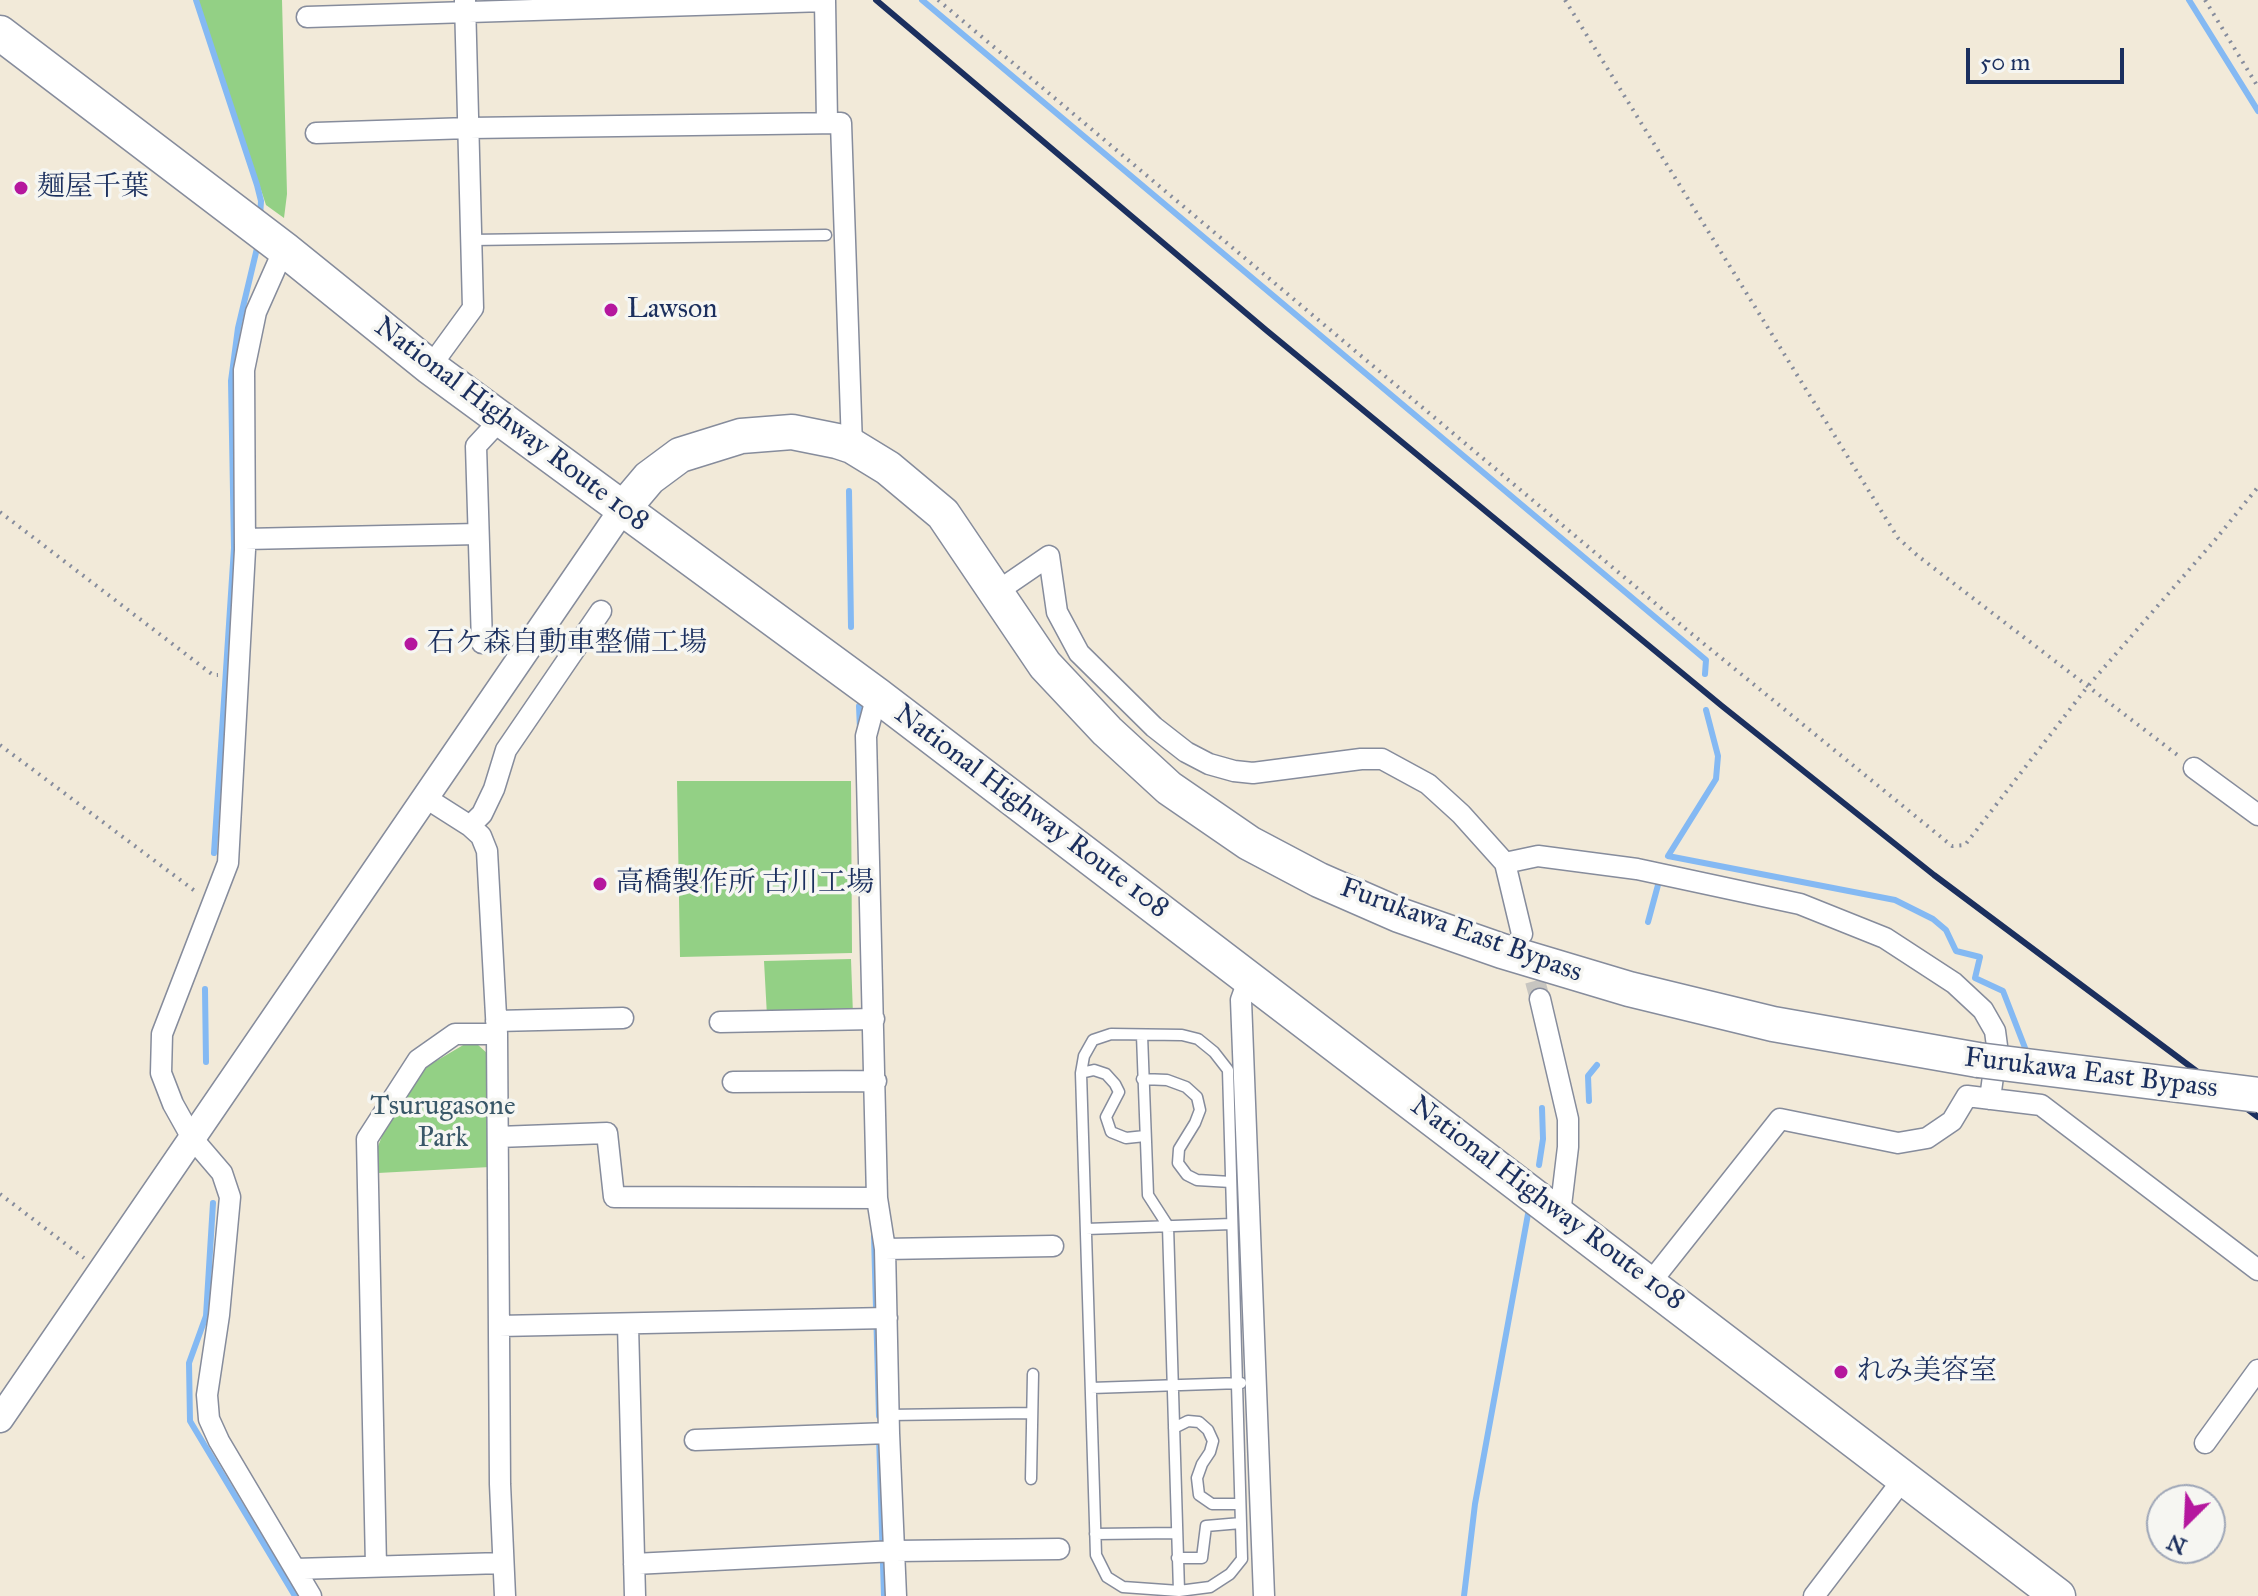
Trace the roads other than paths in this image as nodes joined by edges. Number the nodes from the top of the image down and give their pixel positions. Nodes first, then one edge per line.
1 (465, 6) edge
2 (307, 17) dead end
3 (0, 33) edge
4 (827, 122) junction
5 (469, 128) junction
6 (316, 133) dead end
7 (266, 235) junction
8 (826, 235) dead end
9 (471, 240) junction
10 (430, 367) junction
11 (500, 420) junction
12 (852, 446) junction
13 (622, 510) junction
14 (478, 534) junction
15 (245, 539) junction
16 (995, 593) junction
17 (601, 611) dead end
18 (482, 643) dead end
19 (877, 695) junction
20 (2194, 768) road end
21 (426, 798) junction
22 (2258, 815) edge
23 (470, 826) junction
24 (1505, 863) junction
25 (1522, 934) tunnel mouth
26 (1249, 978) junction
27 (1540, 999) tunnel mouth
28 (623, 1018) dead end
29 (864, 1019) junction
30 (720, 1022) dead end
31 (497, 1028) junction
32 (1142, 1035) junction
33 (1081, 1073) junction
34 (1142, 1079) junction
35 (866, 1080) junction
36 (733, 1082) dead end
37 (2258, 1095) edge
38 (1990, 1099) junction
39 (1145, 1136) junction
40 (498, 1137) junction
41 (192, 1138) junction
42 (1231, 1182) junction
43 (877, 1198) junction
44 (1560, 1214) junction
45 (1232, 1224) junction
46 (1168, 1226) junction
47 (1086, 1229) junction
48 (1053, 1246) dead end
49 (885, 1249) junction
50 (2258, 1270) edge
51 (1650, 1283) junction
52 (884, 1318) junction
53 (628, 1325) junction
54 (499, 1326) junction
55 (2258, 1370) edge
56 (1033, 1374) dead end
57 (1246, 1382) junction
58 (1172, 1386) junction
59 (1091, 1388) junction
60 (1031, 1413) junction
61 (0, 1419) edge
62 (1174, 1428) junction
63 (881, 1429) junction
64 (695, 1440) dead end
65 (2205, 1443) dead end
66 (1904, 1478) junction
67 (1031, 1479) dead end
68 (1240, 1504) junction
69 (1241, 1523) junction
70 (1176, 1533) junction
71 (1095, 1534) junction
72 (1059, 1549) dead end
73 (882, 1551) junction
74 (1177, 1558) junction
75 (503, 1563) junction
76 (634, 1564) junction
77 (376, 1566) junction
78 (295, 1569) junction
79 (1179, 1591) junction
80 (311, 1596) edge
81 (505, 1596) edge
82 (635, 1596) edge
83 (896, 1596) edge
84 (1264, 1596) edge
85 (1814, 1596) edge
86 (2058, 1596) edge

1 - 2 street
1 - 4 street
1 - 5 street
3 - 7 highway, National Highway Route 108
4 - 5 street
4 - 12 street
5 - 6 street
5 - 9 street
7 - 10 highway, National Highway Route 108
7 - 15 street
8 - 9 lane
9 - 10 street
10 - 11 highway, National Highway Route 108
11 - 13 highway, National Highway Route 108
11 - 14 street
12 - 13 highway, Furukawa East Bypass
12 - 16 highway, Furukawa East Bypass
13 - 19 highway, National Highway Route 108
13 - 21 street
14 - 15 street
14 - 18 street
15 - 41 street
16 - 24 street
16 - 37 highway, Furukawa East Bypass, bridge
17 - 23 street
19 - 26 highway, National Highway Route 108
19 - 29 street
20 - 22 street
21 - 23 street
21 - 41 street
23 - 31 street
24 - 25 street
24 - 38 street
26 - 44 highway, National Highway Route 108
26 - 57 street
27 - 44 street
28 - 31 street
29 - 30 street
29 - 35 street
31 - 40 street
31 - 77 street
32 - 33 lane
32 - 34 lane
32 - 42 lane
33 - 39 lane
33 - 47 lane
34 - 39 lane
34 - 42 lane
35 - 36 street
35 - 43 street
38 - 50 street
38 - 51 street
39 - 46 lane
40 - 43 street
40 - 54 street
41 - 61 street
41 - 78 street
42 - 45 lane
43 - 49 street
44 - 51 highway, National Highway Route 108
45 - 46 lane
45 - 57 lane
46 - 47 lane
46 - 58 lane
47 - 59 lane
48 - 49 street
49 - 52 street
51 - 66 highway, National Highway Route 108
52 - 53 street
52 - 63 street
53 - 54 street
53 - 76 street
54 - 75 street
55 - 65 street
56 - 60 lane
57 - 58 lane
57 - 68 lane
57 - 84 street
58 - 59 lane
58 - 62 lane
59 - 71 lane
60 - 63 lane
60 - 67 lane
62 - 68 lane
62 - 70 lane
63 - 64 street
63 - 73 street
66 - 85 street
66 - 86 highway, National Highway Route 108
68 - 69 lane
69 - 74 lane
69 - 79 lane
70 - 71 lane
70 - 74 lane
71 - 79 lane
72 - 73 street
73 - 76 street
73 - 83 street
74 - 79 lane
75 - 77 street
75 - 81 street
76 - 82 street
77 - 78 street
78 - 80 street

